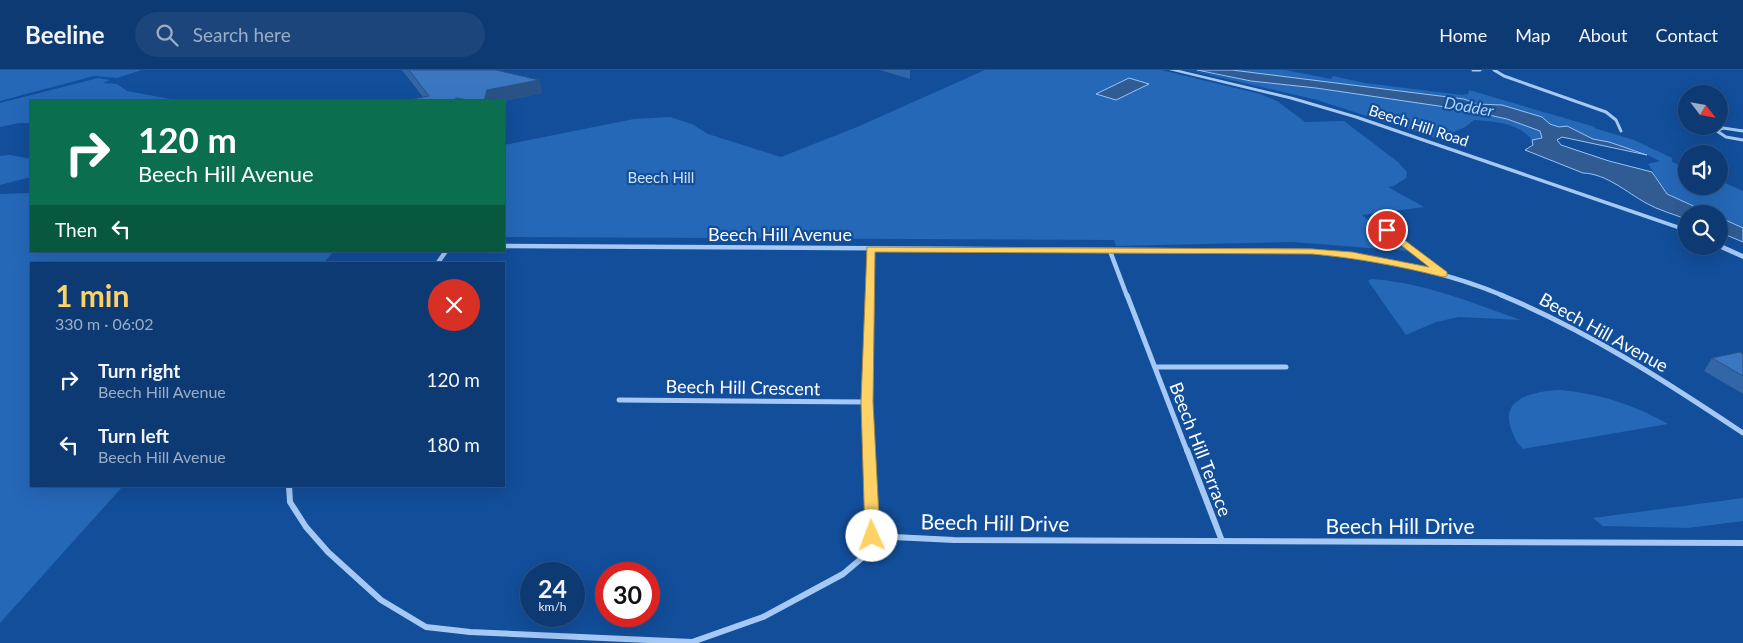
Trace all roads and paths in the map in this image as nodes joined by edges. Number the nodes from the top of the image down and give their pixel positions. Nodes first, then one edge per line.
1 (1172, 70) edge
2 (1473, 70) edge
3 (1480, 70) edge
4 (1494, 70) edge
5 (1621, 131) dead end
6 (1743, 131) edge
7 (1743, 140) edge
8 (1373, 219) dead end
9 (1678, 227) edge
10 (505, 246) edge
11 (870, 249) junction
12 (1728, 250) edge
13 (1110, 251) junction
14 (445, 252) edge
15 (1743, 257) edge
16 (438, 262) edge
17 (1443, 274) junction
18 (1155, 367) junction
19 (1286, 367) dead end
20 (620, 400) dead end
21 (867, 402) junction
22 (1743, 433) edge
23 (289, 487) edge
24 (872, 536) junction
25 (1222, 541) junction
26 (1743, 544) edge

1 - 9 street, Beech Hill Road
2 - 3 street
4 - 5 street
6 - 7 street
8 - 17 street, Beech Hill Avenue
10 - 11 street, Beech Hill Avenue
11 - 13 street, Beech Hill Avenue
11 - 21 street
12 - 15 street
13 - 17 street, Beech Hill Avenue
13 - 18 street, Beech Hill Terrace
14 - 16 street
17 - 22 street, Beech Hill Avenue
18 - 19 street, Beech Hill Terrace
18 - 25 street, Beech Hill Terrace
20 - 21 street, Beech Hill Crescent
21 - 24 street
23 - 24 street
24 - 25 street, Beech Hill Drive
25 - 26 street, Beech Hill Drive

